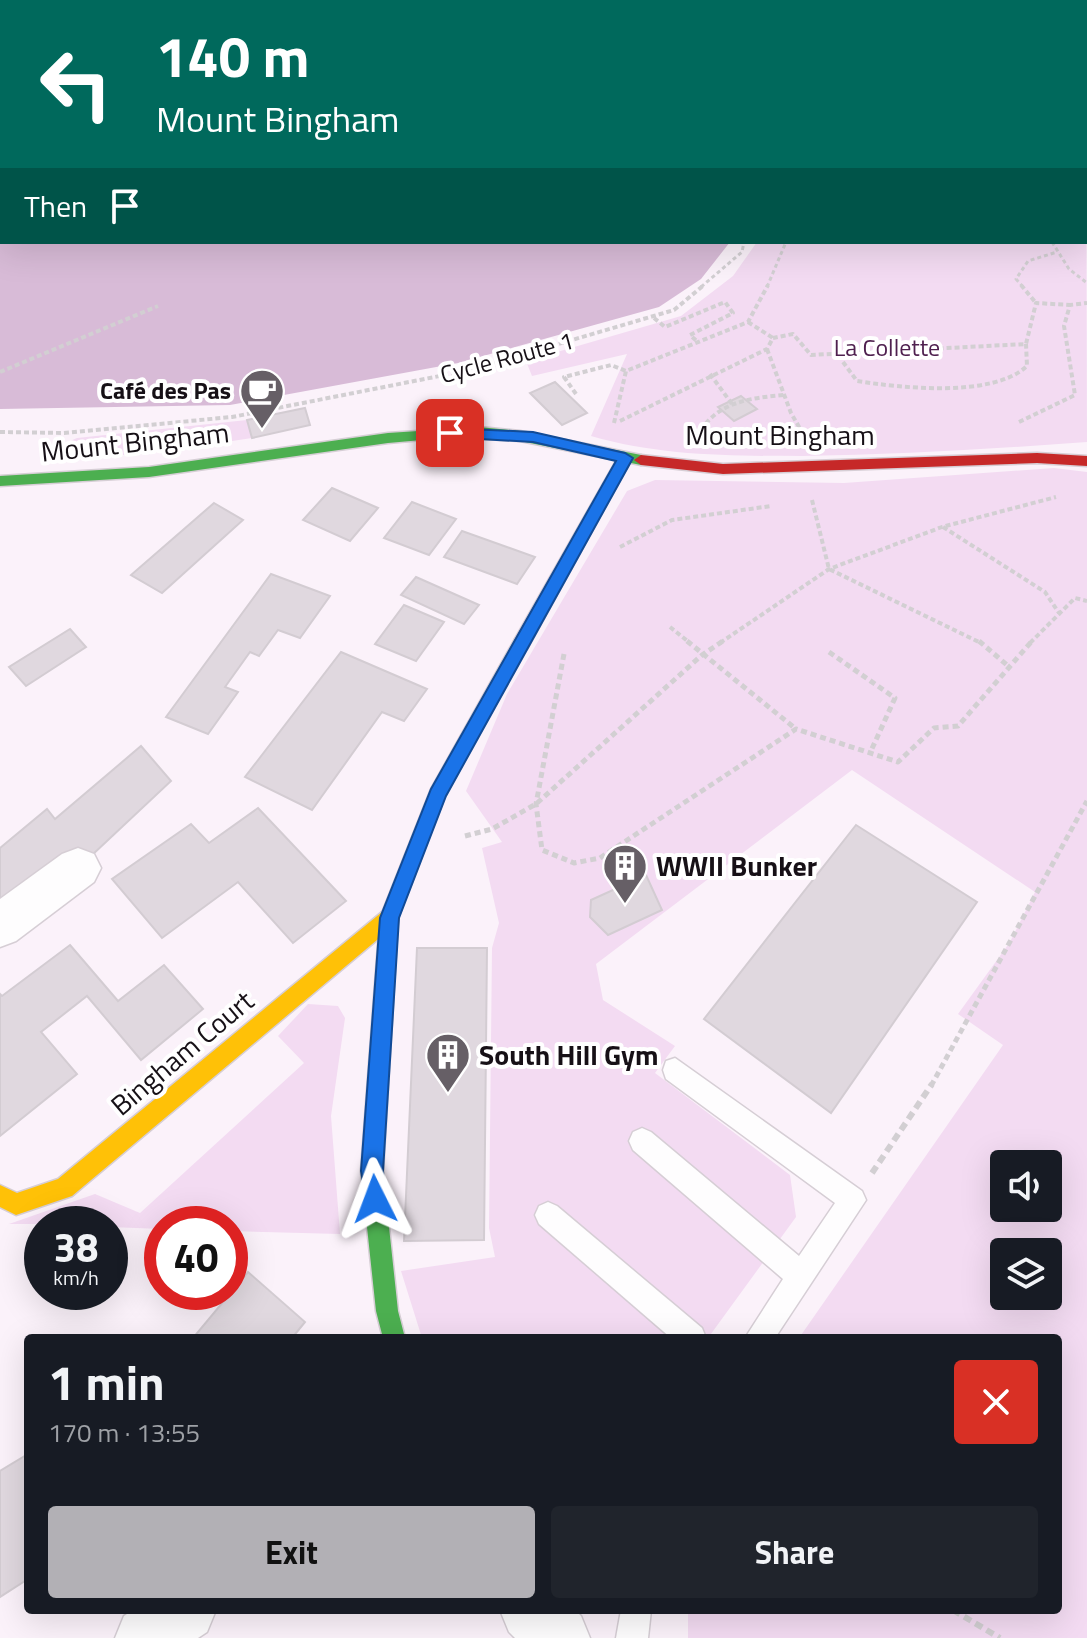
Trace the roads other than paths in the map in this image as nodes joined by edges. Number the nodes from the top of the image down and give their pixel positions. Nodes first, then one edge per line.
1 (625, 458) junction
2 (1087, 461) edge
3 (0, 481) edge
4 (78, 868) dead end
5 (389, 918) junction
6 (0, 926) edge
7 (675, 1070) dead end
8 (642, 1141) dead end
9 (0, 1196) edge
10 (548, 1215) dead end
11 (801, 1276) junction
12 (393, 1334) edge
13 (687, 1334) edge
14 (762, 1334) edge
15 (179, 1614) edge
16 (535, 1614) edge
17 (635, 1614) edge
18 (146, 1638) edge
19 (559, 1638) edge
20 (632, 1638) edge

1 - 2 street, Mount Bingham
1 - 3 street, Mount Bingham
1 - 5 street
4 - 6 street
5 - 9 street, Bingham Court
5 - 12 street
7 - 11 lane
8 - 11 lane
10 - 13 lane
11 - 14 lane
15 - 18 street
16 - 19 street
17 - 20 lane

